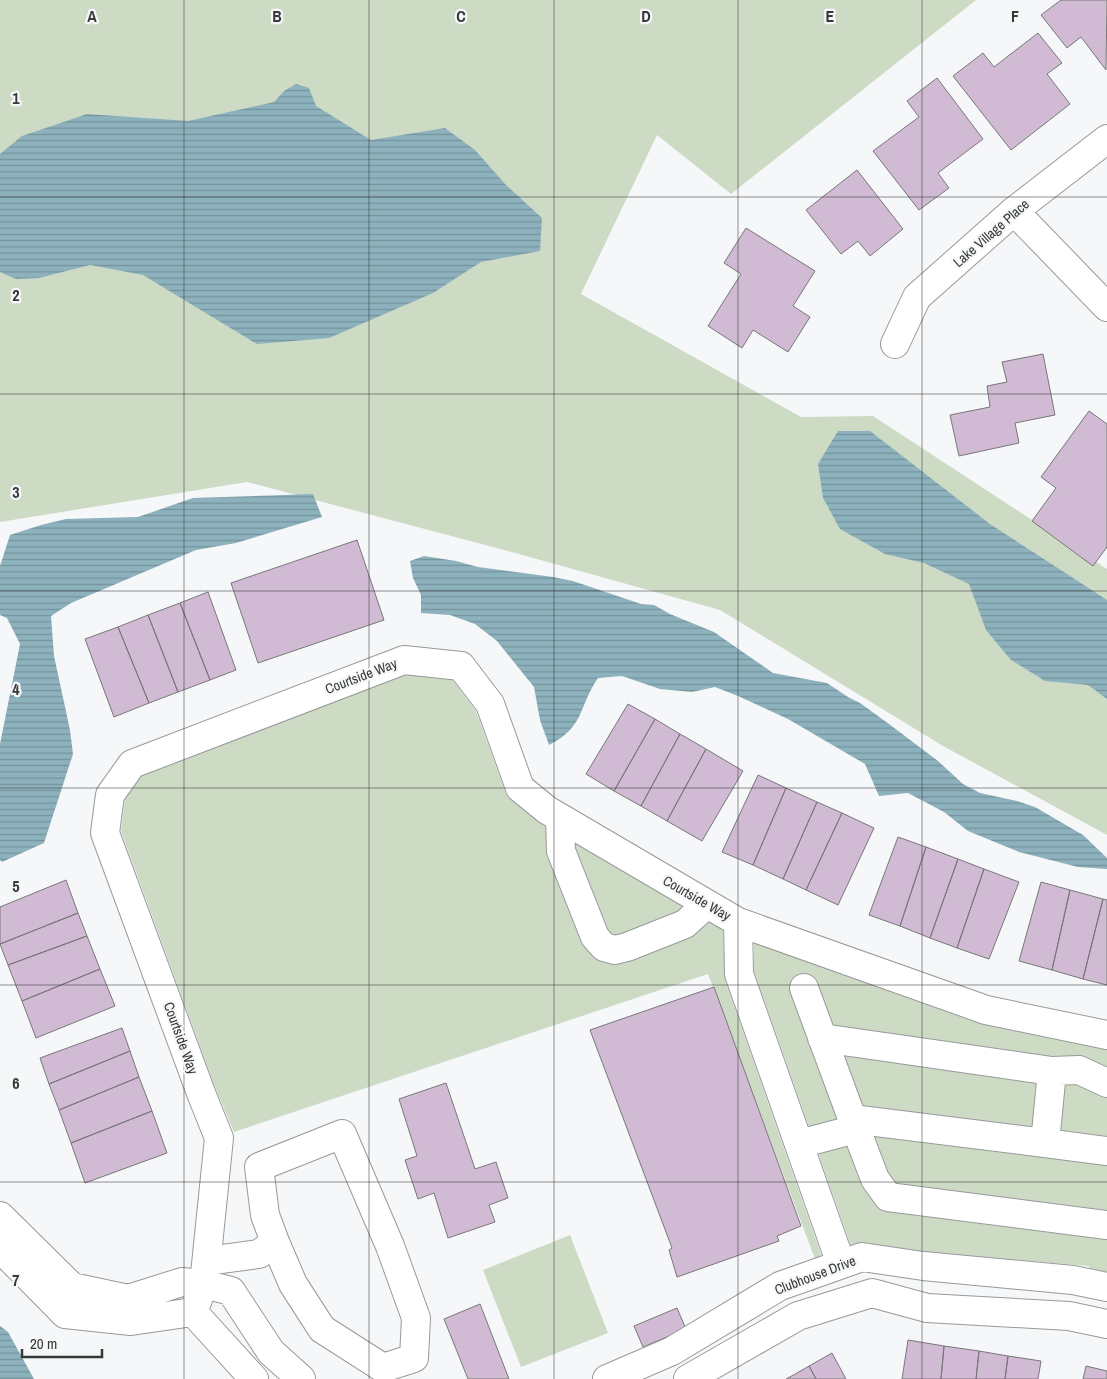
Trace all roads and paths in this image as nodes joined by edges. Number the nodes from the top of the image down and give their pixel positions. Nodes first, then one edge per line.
1 (1107, 139) edge
2 (1014, 211) junction
3 (1107, 307) edge
4 (896, 344) dead end
5 (560, 818) junction
6 (707, 904) junction
7 (738, 922) junction
8 (804, 988) dead end
9 (1107, 1035) edge
10 (822, 1038) junction
11 (1052, 1071) junction
12 (1107, 1083) edge
13 (854, 1124) junction
14 (1045, 1143) junction
15 (799, 1144) junction
16 (1107, 1151) edge
17 (0, 1216) edge
18 (1107, 1224) edge
19 (275, 1242) junction
20 (0, 1248) edge
21 (841, 1264) junction
22 (205, 1272) junction
23 (1073, 1280) junction
24 (1107, 1287) edge
25 (193, 1312) junction
26 (1069, 1316) junction
27 (1107, 1324) edge
28 (254, 1379) edge
29 (301, 1379) edge
30 (607, 1379) edge
31 (688, 1379) edge

1 - 2 street, Lake Village Place
2 - 3 street
2 - 4 street, Lake Village Place
5 - 6 street, Courtside Way
5 - 6 street
5 - 22 street, Courtside Way
6 - 7 street, Courtside Way
7 - 9 street, Courtside Way
7 - 15 street
8 - 10 street
10 - 11 street
10 - 13 street
11 - 12 street
11 - 14 street
13 - 14 street
13 - 15 street
13 - 18 street
14 - 16 street
15 - 21 street
17 - 22 street
19 - 19 street
19 - 22 street
20 - 25 street
21 - 23 street, Clubhouse Drive
21 - 30 street, Clubhouse Drive
22 - 25 street, Courtside Way
22 - 29 street
23 - 24 street, Clubhouse Drive
23 - 26 street
25 - 28 street
26 - 27 street
26 - 31 street

